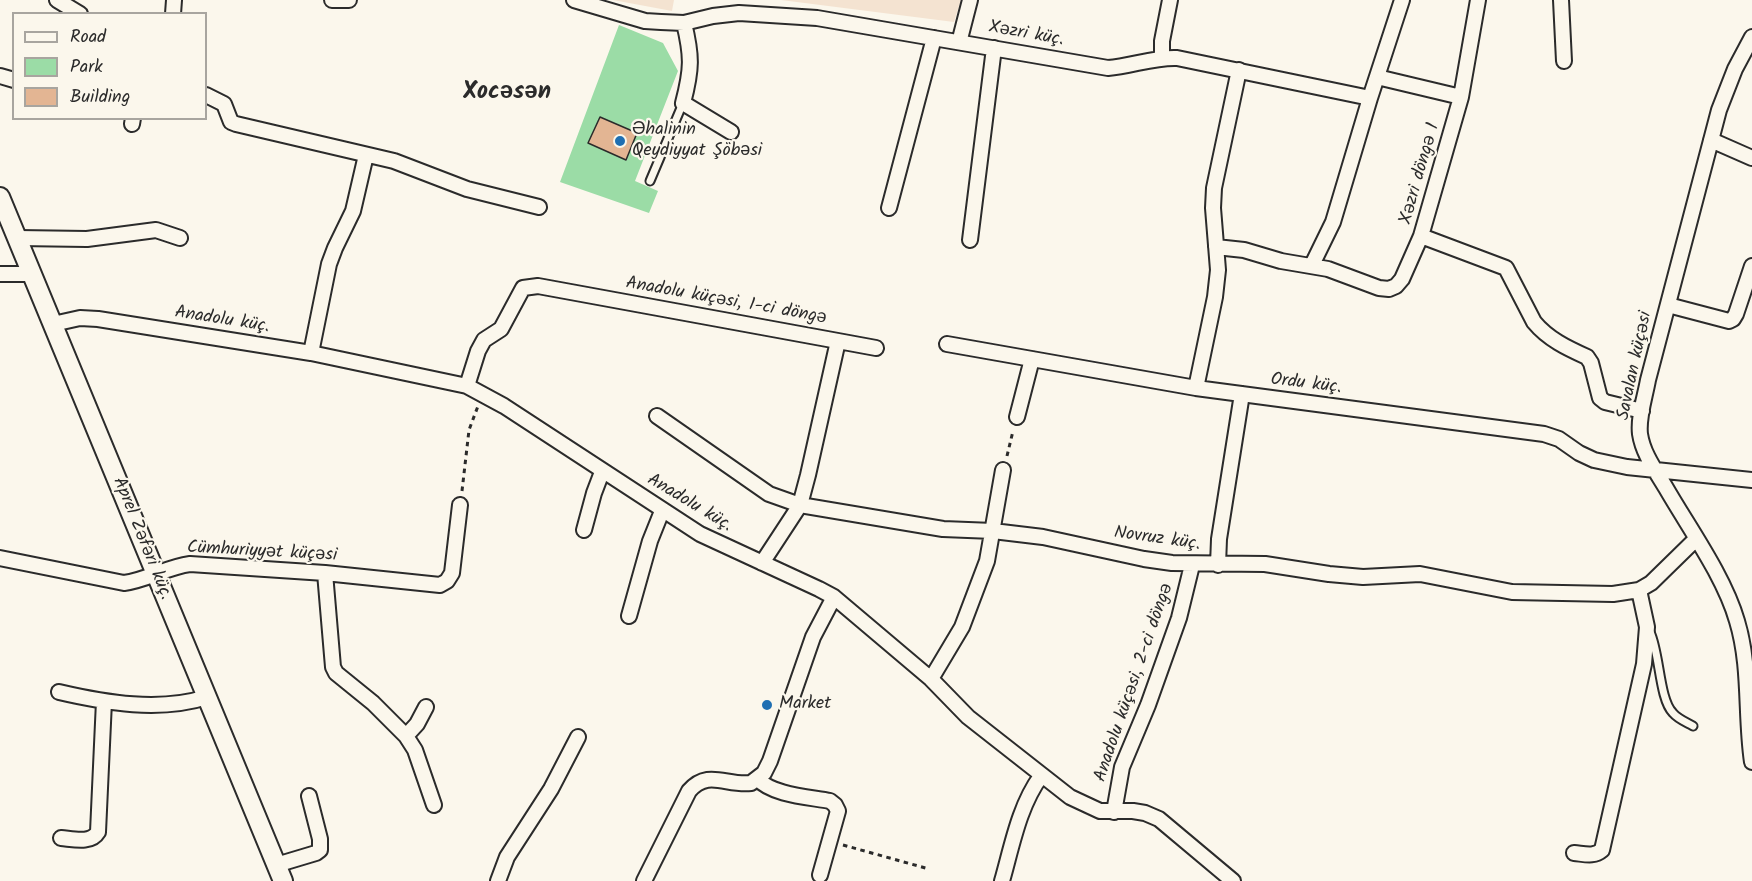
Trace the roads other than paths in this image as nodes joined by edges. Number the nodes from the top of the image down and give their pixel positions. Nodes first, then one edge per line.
1 (57, 0) edge
2 (332, 0) edge
3 (349, 0) edge
4 (574, 0) edge
5 (970, 0) edge
6 (1170, 0) edge
7 (1402, 0) edge
8 (1478, 0) edge
9 (1561, 0) edge
10 (77, 12) edge
11 (684, 22) junction
12 (961, 35) dead end
13 (1752, 37) edge
14 (934, 38) junction
15 (994, 48) junction
16 (1162, 57) junction
17 (1564, 61) dead end
18 (1239, 70) junction
19 (1377, 77) junction
20 (207, 95) edge
21 (1461, 97) junction
22 (1370, 98) junction
23 (683, 103) junction
24 (731, 132) dead end
25 (1711, 140) junction
26 (366, 155) junction
27 (1752, 158) edge
28 (650, 181) dead end
29 (0, 197) edge
30 (539, 207) dead end
31 (889, 208) dead end
32 (1421, 236) junction
33 (18, 238) junction
34 (180, 238) dead end
35 (970, 240) dead end
36 (1216, 247) junction
37 (1312, 265) junction
38 (1752, 266) edge
39 (0, 274) edge
40 (32, 274) junction
41 (1668, 305) junction
42 (53, 324) junction
43 (838, 341) junction
44 (947, 344) dead end
45 (876, 348) dead end
46 (311, 354) junction
47 (1032, 358) junction
48 (467, 386) junction
49 (1196, 388) junction
50 (1242, 394) junction
51 (1642, 411) junction
52 (657, 416) dead end
53 (1017, 417) road end
54 (1655, 469) junction
55 (1003, 470) road end
56 (602, 472) junction
57 (1752, 480) edge
58 (460, 505) road end
59 (800, 505) junction
60 (662, 511) junction
61 (584, 530) dead end
62 (993, 531) junction
63 (1696, 539) junction
64 (0, 558) edge
65 (762, 563) junction
66 (1192, 565) junction
67 (1218, 565) junction
68 (326, 573) junction
69 (155, 575) junction
70 (1639, 590) junction
71 (834, 597) junction
72 (629, 616) dead end
73 (1647, 627) junction
74 (931, 679) junction
75 (59, 692) dead end
76 (207, 697) junction
77 (104, 701) junction
78 (426, 707) dead end
79 (1693, 726) dead end
80 (406, 736) junction
81 (578, 737) dead end
82 (1752, 762) edge
83 (1041, 776) junction
84 (758, 779) junction
85 (309, 796) dead end
86 (434, 805) dead end
87 (1114, 812) junction
88 (61, 838) dead end
89 (1574, 853) dead end
90 (279, 873) edge
91 (820, 875) dead end
92 (498, 881) edge
93 (644, 881) edge
94 (1002, 881) edge
95 (1232, 881) edge

1 - 10 street
2 - 3 street
4 - 11 street, Xəzri küç.
5 - 12 street
6 - 16 street
7 - 19 street
8 - 21 street, Xəzri döngə 1
9 - 17 street
11 - 14 street, Xəzri küç.
11 - 23 street
13 - 25 street, Savalan küçəsi
14 - 15 street, Xəzri küç.
14 - 31 street
15 - 16 street, Xəzri küç.
15 - 35 street
16 - 18 street, Xəzri küç.
18 - 22 street, Xəzri küç.
18 - 36 street
19 - 21 street
19 - 22 street
20 - 26 street
21 - 32 street, Xəzri döngə 1
22 - 37 street
23 - 24 street
23 - 28 lane
25 - 27 street
25 - 41 street, Savalan küçəsi
26 - 30 street
26 - 46 street
29 - 33 street, Aprel Zəfəri küç.
32 - 37 street
32 - 51 street, Xəzri döngə 1
33 - 34 street
33 - 40 street, Aprel Zəfəri küç.
36 - 37 street
36 - 49 street
38 - 41 street
39 - 40 street
40 - 42 street, Aprel Zəfəri küç.
41 - 51 street, Savalan küçəsi
42 - 46 street, Anadolu küç.
42 - 69 street, Aprel Zəfəri küç.
43 - 45 street
43 - 48 street, Anadolu küçəsi, 1-ci döngə
43 - 59 street, Anadolu küçəsi, 1-ci döngə
44 - 47 street, Ordu küç.
46 - 48 street, Anadolu küç.
47 - 49 street, Ordu küç.
47 - 53 street
48 - 56 street, Anadolu küç.
49 - 50 street, Ordu küç.
50 - 54 street, Ordu küç.
50 - 67 street
51 - 54 street, Savalan küçəsi
52 - 59 street, Novruz küç.
54 - 57 street, Ordu küç.
54 - 63 street, Savalan küçəsi
55 - 62 street
56 - 60 street, Anadolu küç.
56 - 61 street
58 - 68 street, Cümhuriyyət küçəsi
59 - 62 street, Novruz küç.
59 - 65 street, Anadolu küçəsi, 1-ci döngə
60 - 65 street, Anadolu küç.
60 - 72 street
62 - 66 street, Novruz küç.
62 - 74 street
63 - 70 street
63 - 82 street, Savalan küçəsi
64 - 69 street, Cümhuriyyət küçəsi
65 - 71 street, Anadolu küç.
66 - 67 street, Novruz küç.
66 - 87 street, Anadolu küçəsi, 2-ci döngə
67 - 70 street, Novruz küç.
68 - 69 street, Cümhuriyyət küçəsi
68 - 80 street
69 - 76 street, Aprel Zəfəri küç.
70 - 73 street
71 - 74 street, Anadolu küç.
71 - 84 street
73 - 79 lane
73 - 89 street
74 - 83 street, Anadolu küç.
75 - 77 street
76 - 77 street
76 - 90 street, Aprel Zəfəri küç.
77 - 88 street
78 - 80 street
80 - 86 street
81 - 92 street
83 - 87 street, Anadolu küç.
83 - 94 street
84 - 91 street
84 - 93 street
85 - 90 street
87 - 95 street, Anadolu küç.

